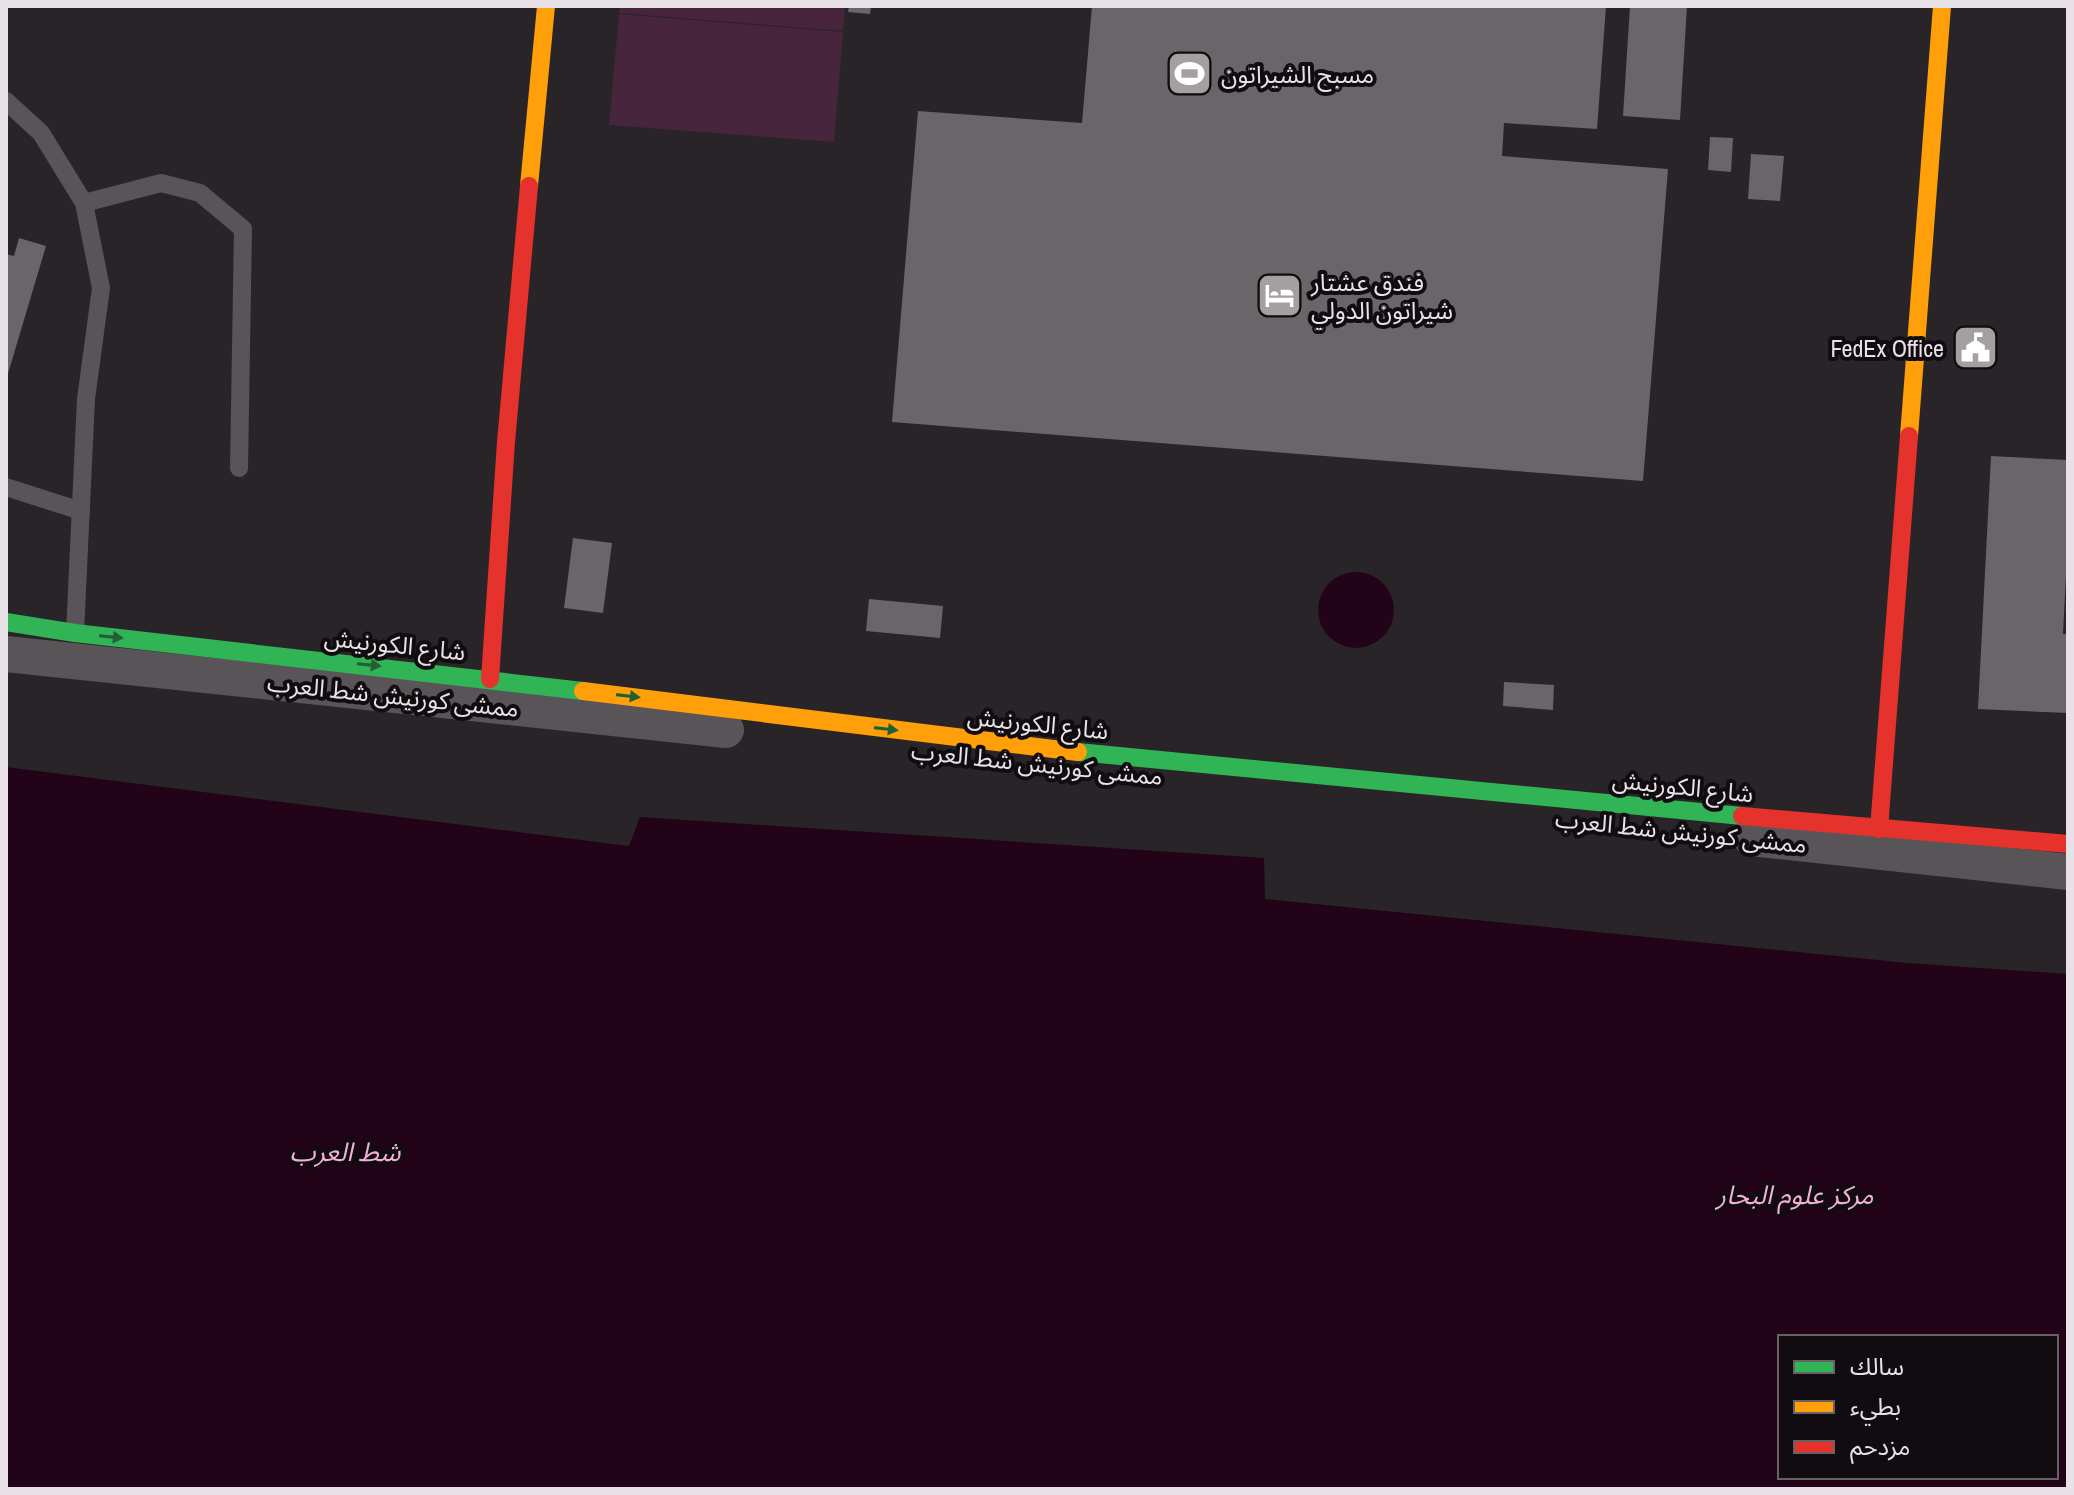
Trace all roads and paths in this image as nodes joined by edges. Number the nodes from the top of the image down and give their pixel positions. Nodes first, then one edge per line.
1 (546, 6) edge
2 (1942, 6) edge
3 (6, 101) edge
4 (84, 203) junction
5 (239, 468) dead end
6 (6, 487) edge
7 (81, 511) junction
8 (6, 622) edge
9 (75, 633) junction
10 (6, 654) edge
11 (490, 679) junction
12 (1879, 829) junction
13 (2068, 844) edge
14 (2068, 872) edge

1 - 11 main road
2 - 12 main road
3 - 4 lane
4 - 5 lane
4 - 7 lane
6 - 7 lane
7 - 9 lane
8 - 9 main road, شارع الكورنيش
9 -> 11 main road, شارع الكورنيش
10 - 14 street, ممشى كورنيش شط العرب
11 -> 12 main road, شارع الكورنيش
12 - 13 main road, شارع الكورنيش

